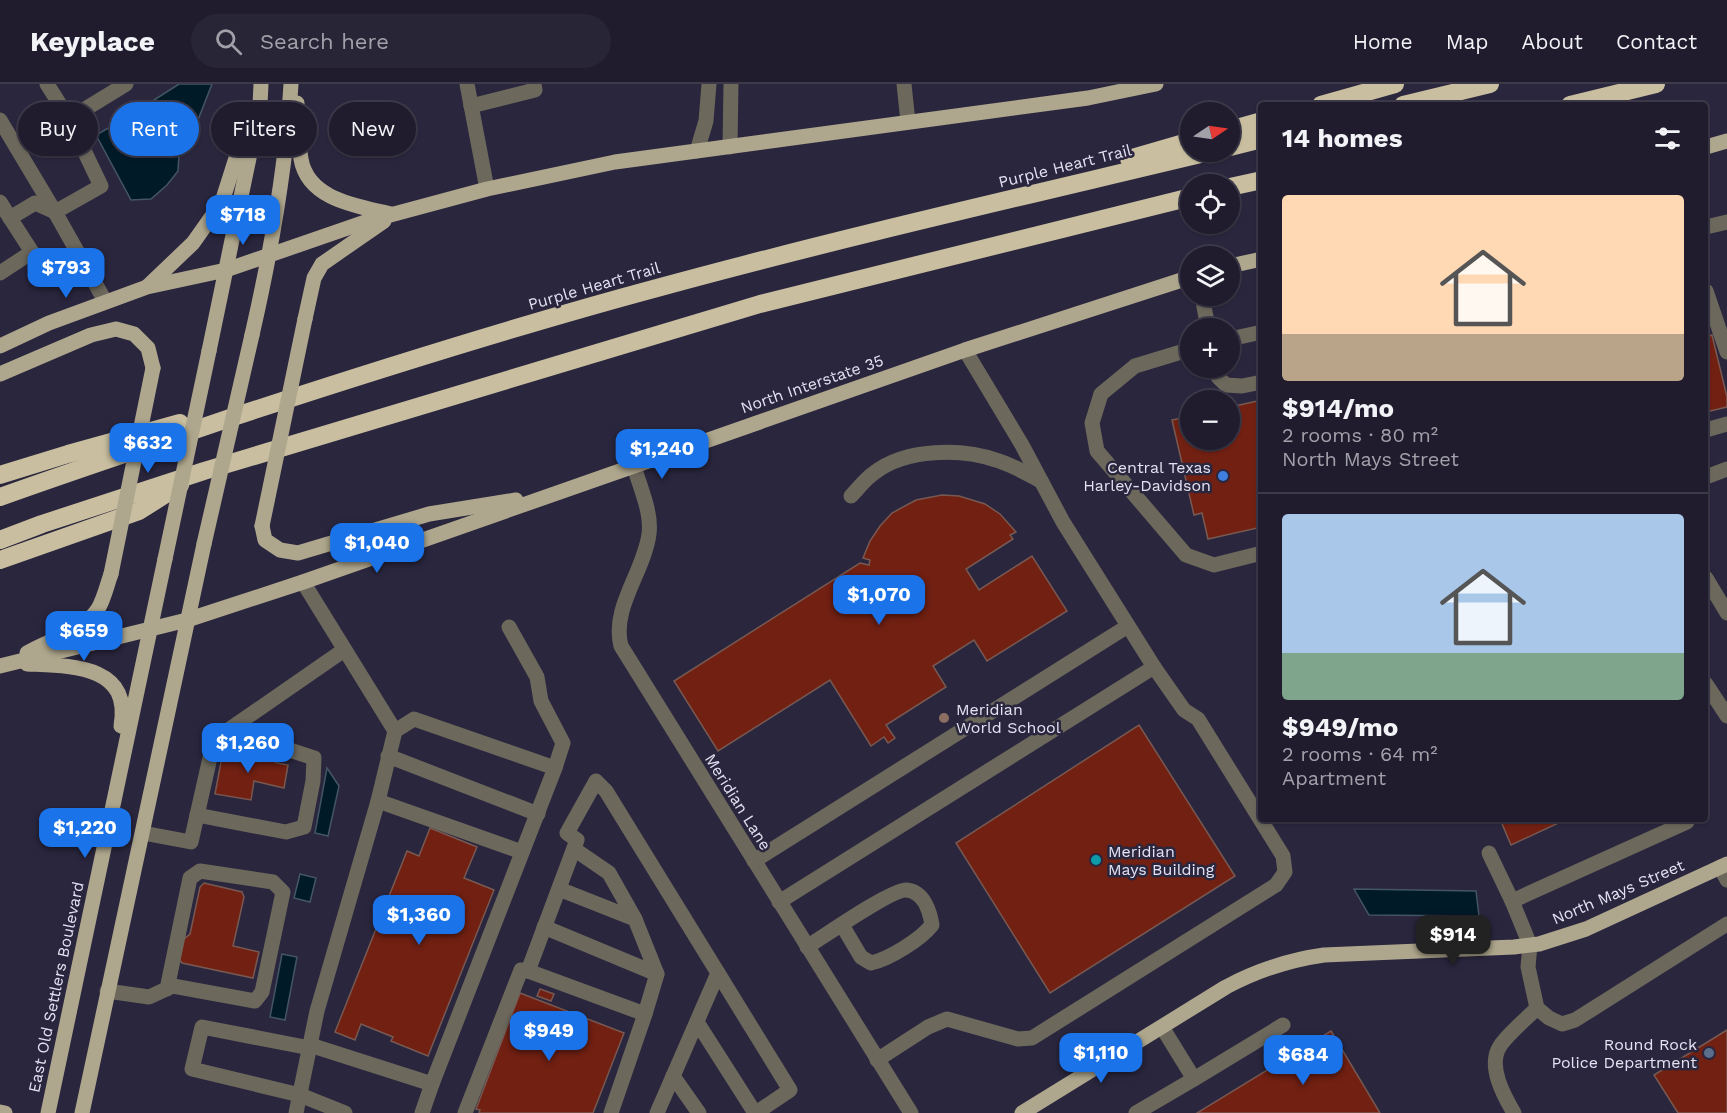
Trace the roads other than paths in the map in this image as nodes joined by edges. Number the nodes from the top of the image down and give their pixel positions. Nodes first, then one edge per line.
1 (47, 84) edge
2 (126, 84) edge
3 (261, 84) edge
4 (291, 84) edge
5 (296, 84) edge
6 (467, 84) edge
7 (534, 84) edge
8 (709, 84) edge
9 (731, 84) edge
10 (903, 84) edge
11 (1156, 84) edge
12 (1395, 84) edge
13 (1490, 84) edge
14 (1656, 84) edge
15 (58, 102) edge
16 (97, 102) edge
17 (260, 102) edge
18 (1332, 102) edge
19 (1415, 102) edge
20 (1582, 102) edge
21 (471, 105) junction
22 (0, 120) edge
23 (908, 122) junction
24 (1258, 122) edge
25 (1240, 127) edge
26 (1258, 140) edge
27 (1727, 141) edge
28 (1180, 144) edge
29 (1240, 144) edge
30 (1708, 146) edge
31 (730, 147) junction
32 (697, 151) junction
33 (86, 156) edge
34 (237, 156) edge
35 (249, 156) edge
36 (1180, 159) edge
37 (1258, 181) edge
38 (1240, 185) edge
39 (487, 189) junction
40 (1180, 200) edge
41 (0, 202) edge
42 (55, 212) junction
43 (952, 213) junction
44 (393, 214) junction
45 (10, 218) junction
46 (1727, 222) edge
47 (1708, 227) edge
48 (270, 254) junction
49 (1258, 259) edge
50 (1240, 264) edge
51 (226, 270) junction
52 (0, 273) edge
53 (1180, 281) edge
54 (147, 286) junction
55 (1708, 297) edge
56 (105, 301) junction
57 (1258, 333) edge
58 (1240, 337) edge
59 (0, 346) edge
60 (964, 350) junction
61 (1180, 352) edge
62 (1727, 352) edge
63 (0, 374) edge
64 (364, 374) junction
65 (1219, 378) edge
66 (1258, 383) edge
67 (1727, 424) edge
68 (1708, 429) edge
69 (659, 457) junction
70 (634, 466) junction
71 (1727, 469) edge
72 (204, 471) junction
73 (0, 475) edge
74 (1708, 476) edge
75 (1041, 481) junction
76 (641, 492) junction
77 (555, 494) junction
78 (851, 496) dead end
79 (0, 497) edge
80 (0, 540) edge
81 (1258, 554) edge
82 (0, 560) edge
83 (1708, 581) edge
84 (303, 582) junction
85 (1727, 614) edge
86 (187, 620) junction
87 (1128, 626) junction
88 (509, 627) dead end
89 (150, 629) junction
90 (344, 650) junction
91 (6, 664) edge
92 (1154, 667) junction
93 (1708, 687) edge
94 (1727, 716) edge
95 (228, 730) junction
96 (395, 731) junction
97 (388, 756) junction
98 (555, 768) junction
99 (378, 801) junction
100 (113, 805) junction
101 (538, 814) junction
102 (197, 815) junction
103 (1258, 816) edge
104 (1262, 822) edge
105 (1687, 822) edge
106 (143, 833) junction
107 (574, 849) junction
108 (522, 852) junction
109 (1489, 853) dead end
110 (754, 861) junction
111 (1725, 870) edge
112 (559, 889) junction
113 (1512, 901) junction
114 (779, 902) junction
115 (634, 919) junction
116 (1727, 924) edge
117 (842, 925) junction
118 (544, 927) junction
119 (1530, 945) junction
120 (807, 947) junction
121 (528, 971) junction
122 (718, 973) junction
123 (657, 974) junction
124 (167, 989) junction
125 (107, 991) junction
126 (1537, 1008) junction
127 (645, 1014) junction
128 (697, 1022) junction
129 (1283, 1025) dead end
130 (1162, 1027) junction
131 (310, 1046) junction
132 (877, 1060) junction
133 (673, 1076) junction
134 (1194, 1078) junction
135 (432, 1084) junction
136 (300, 1095) junction
137 (0, 1112) edge
138 (5, 1113) edge
139 (48, 1113) edge
140 (82, 1113) edge
141 (296, 1113) edge
142 (345, 1113) edge
143 (422, 1113) edge
144 (465, 1113) edge
145 (611, 1113) edge
146 (657, 1113) edge
147 (699, 1113) edge
148 (756, 1113) edge
149 (911, 1113) edge
150 (1022, 1113) edge
151 (1136, 1113) edge
152 (1514, 1113) edge

1 - 15 street
2 - 16 street
3 - 17 main road
4 - 48 main road
5 - 44 main road
6 - 21 street
7 - 21 street
8 - 32 street
9 - 31 street
10 - 23 street
11 - 23 main road
12 - 18 highway
13 - 19 highway
14 - 20 highway
21 - 39 street
22 - 42 street
23 - 31 main road
24 - 25 highway
26 - 29 highway
27 - 30 main road
28 - 43 highway
31 - 32 main road
32 - 39 main road
33 - 42 street
34 - 54 main road
35 - 51 main road, East Old Settlers Boulevard
36 - 43 highway, Purple Heart Trail
37 - 38 highway
39 - 44 main road
40 - 72 highway
41 - 45 street
42 - 45 street
42 - 56 street
43 - 64 highway, Purple Heart Trail
44 - 48 main road
44 - 77 main road, bridge
45 - 52 street
46 - 47 street
48 - 51 main road
48 - 86 main road, bridge
49 - 50 main road
51 - 54 main road
51 - 89 main road, East Old Settlers Boulevard, bridge
53 - 60 main road, North Interstate 35
54 - 56 main road
55 - 62 street
56 - 59 main road
57 - 58 street
60 - 69 main road, North Interstate 35
60 - 75 street
61 - 81 street
63 - 91 main road, bridge
64 - 73 highway
64 - 79 highway, Purple Heart Trail
65 - 66 street
67 - 68 street
69 - 70 main road, North Interstate 35
69 - 76 street
70 - 76 street, Meridian Lane
70 - 77 main road, North Interstate 35
71 - 74 street
72 - 80 highway
72 - 82 highway
75 - 78 street
75 - 87 street
76 - 110 street, Meridian Lane
77 - 84 main road, North Interstate 35
83 - 85 street
84 - 86 main road, North Interstate 35
84 - 90 street
86 - 89 main road, North Interstate 35
86 - 106 main road
87 - 92 street
87 - 110 street
88 - 98 street
89 - 91 main road, North Interstate 35
89 - 100 main road, East Old Settlers Boulevard
90 - 95 street
90 - 96 street
91 - 100 main road
92 - 103 street
92 - 114 street
93 - 94 street
95 - 102 street
95 - 102 street
96 - 97 street
96 - 98 street
97 - 99 street
97 - 101 street
98 - 101 street
99 - 108 street
99 - 131 street
100 - 139 main road, East Old Settlers Boulevard
101 - 108 street
102 - 106 street
104 - 132 street
105 - 113 street
106 - 125 main road
107 - 112 street
107 - 115 street
107 - 122 street
108 - 135 street
109 - 113 street
110 - 114 street, Meridian Lane
111 - 119 main road, North Mays Street
112 - 115 street
112 - 118 street
113 - 119 street
114 - 120 street, Meridian Lane
115 - 123 street
116 - 126 street
117 - 117 street
117 - 120 street
118 - 121 street
118 - 123 street
119 - 126 street
119 - 130 main road, North Mays Street
120 - 132 street, Meridian Lane
121 - 127 street
121 - 144 street
122 - 128 street
122 - 148 street
123 - 127 street
124 - 124 street
124 - 125 street
125 - 140 main road
126 - 152 street
127 - 145 street
128 - 133 street
128 - 148 street
129 - 134 street
130 - 134 street
130 - 150 main road, North Mays Street
131 - 135 street
131 - 136 street
131 - 136 street
132 - 149 street, Meridian Lane
133 - 146 street
133 - 147 street
134 - 151 street
135 - 143 street
136 - 141 street
136 - 142 street
137 - 138 main road

